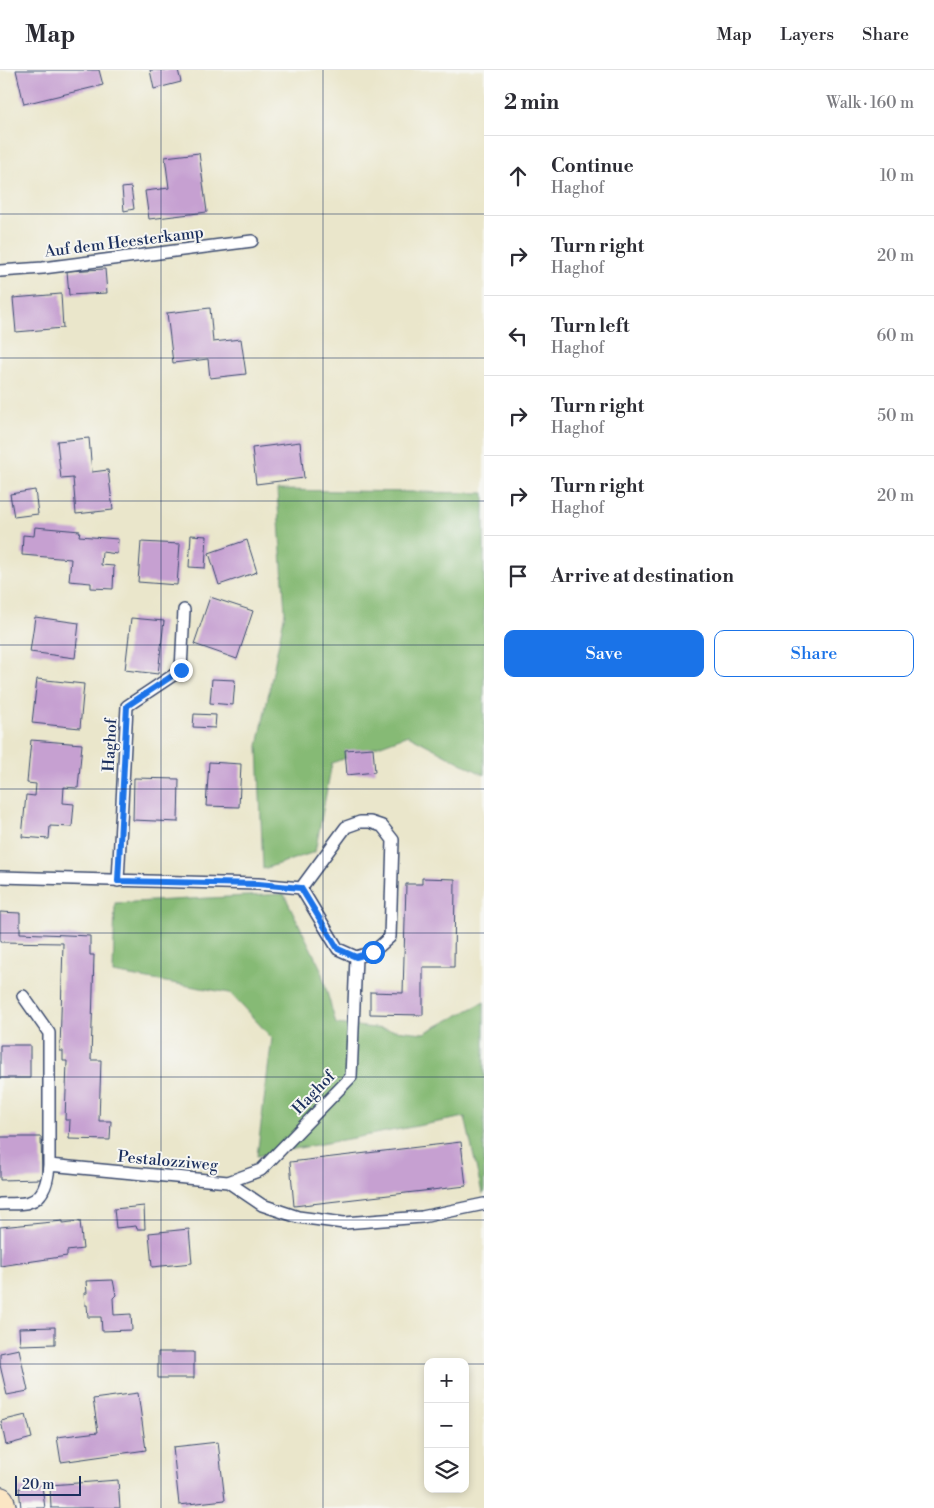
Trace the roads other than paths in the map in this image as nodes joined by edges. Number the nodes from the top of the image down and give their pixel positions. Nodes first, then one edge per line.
1 (252, 241) dead end
2 (0, 271) edge
3 (184, 610) dead end
4 (0, 877) edge
5 (118, 881) junction
6 (301, 888) junction
7 (356, 957) junction
8 (24, 996) dead end
9 (49, 1165) junction
10 (228, 1182) junction
11 (0, 1204) edge
12 (484, 1204) edge
13 (0, 1501) edge
14 (2, 1508) edge

1 - 2 lane, Auf dem Heesterkamp
3 - 5 lane, Haghof
4 - 5 lane
5 - 6 lane
6 - 7 lane
6 - 7 lane
7 - 10 lane, Haghof
8 - 9 lane
9 - 10 lane, Pestalozziweg
9 - 11 lane
10 - 12 lane, Pestalozziweg
13 - 14 main road

